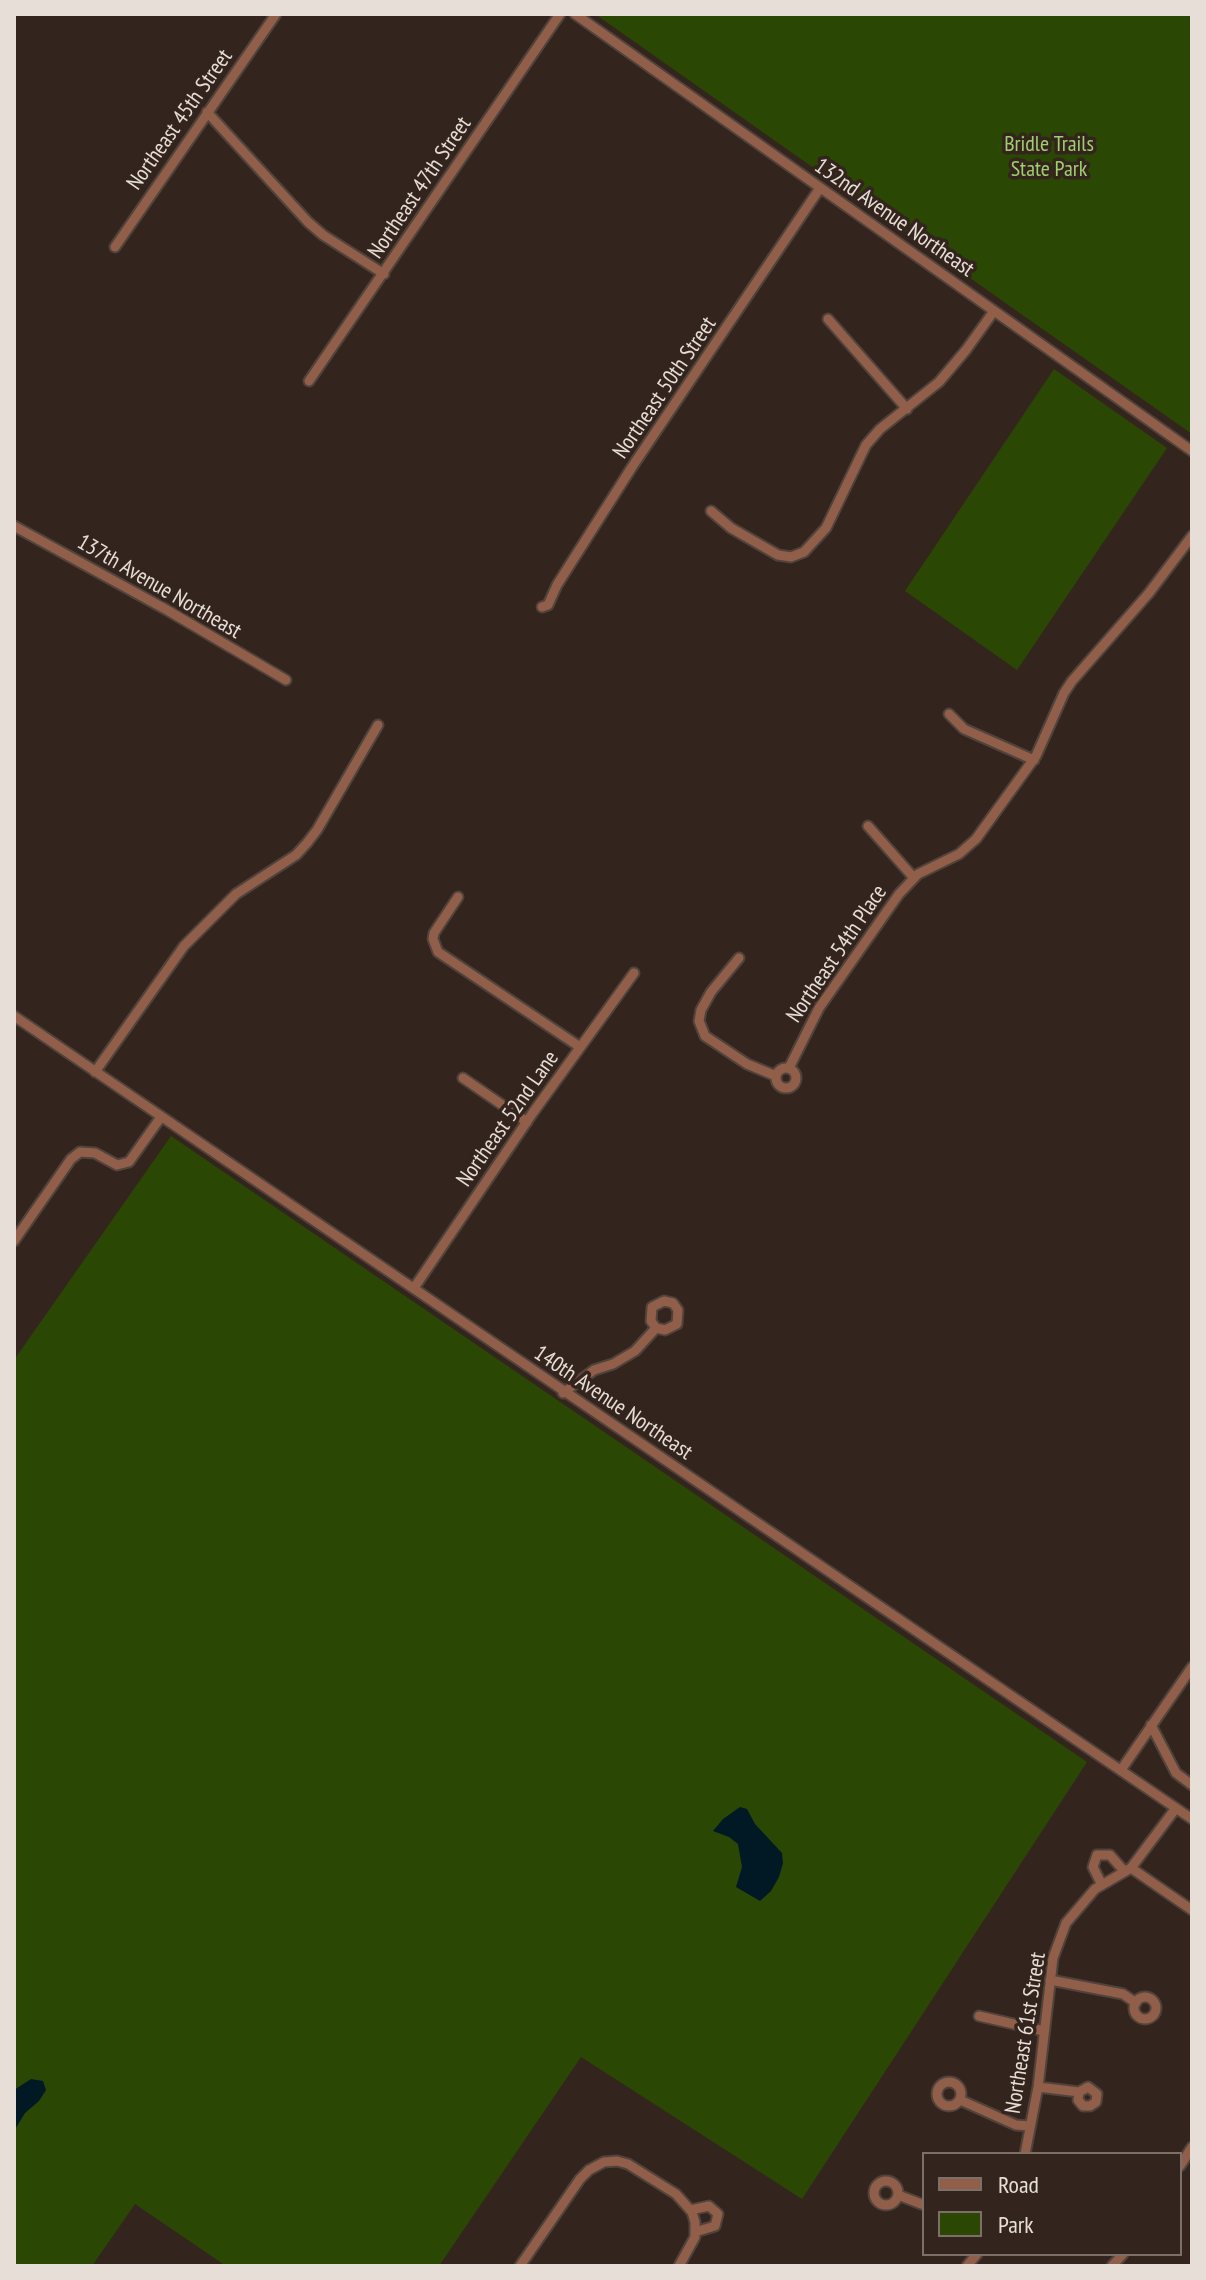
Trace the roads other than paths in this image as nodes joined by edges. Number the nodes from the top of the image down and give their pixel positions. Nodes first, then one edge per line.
1 (276, 14) edge
2 (560, 14) edge
3 (575, 14) edge
4 (207, 112) junction
5 (820, 188) junction
6 (115, 247) dead end
7 (384, 274) junction
8 (994, 311) junction
9 (828, 319) dead end
10 (309, 381) dead end
11 (907, 409) junction
12 (1192, 451) edge
13 (711, 511) dead end
14 (14, 526) edge
15 (1192, 536) edge
16 (542, 607) dead end
17 (286, 680) dead end
18 (949, 714) dead end
19 (378, 725) dead end
20 (1034, 760) junction
21 (868, 826) dead end
22 (914, 878) junction
23 (458, 897) dead end
24 (739, 958) dead end
25 (634, 973) dead end
26 (14, 1016) edge
27 (580, 1047) junction
28 (789, 1068) junction
29 (95, 1072) junction
30 (776, 1076) junction
31 (463, 1078) dead end
32 (161, 1117) junction
33 (527, 1122) junction
34 (14, 1241) edge
35 (414, 1288) junction
36 (656, 1328) dead end
37 (563, 1393) junction
38 (1192, 1667) edge
39 (1151, 1725) junction
40 (1121, 1770) junction
41 (1192, 1785) edge
42 (1176, 1808) junction
43 (1192, 1819) edge
44 (1127, 1870) junction
45 (1102, 1885) junction
46 (1192, 1910) edge
47 (1050, 1980) junction
48 (1136, 2003) dead end
49 (979, 2016) dead end
50 (1044, 2031) junction
51 (1038, 2087) junction
52 (1079, 2092) dead end
53 (960, 2100) dead end
54 (1030, 2126) junction
55 (1025, 2152) edge
56 (898, 2195) dead end
57 (922, 2204) edge
58 (690, 2210) junction
59 (695, 2227) junction
60 (520, 2266) edge
61 (679, 2266) edge

1 - 4 street, Northeast 45th Street
2 - 7 street, Northeast 47th Street
3 - 5 street, 132nd Avenue Northeast
4 - 6 street, Northeast 45th Street
4 - 7 street
5 - 8 street, 132nd Avenue Northeast
5 - 16 street, Northeast 50th Street
7 - 10 street, Northeast 47th Street
8 - 11 street
8 - 12 street, 132nd Avenue Northeast
9 - 11 street
11 - 13 street
14 - 17 street, 137th Avenue Northeast
15 - 20 street, Northeast 54th Place
18 - 20 street
19 - 29 street
20 - 22 street, Northeast 54th Place
21 - 22 street
22 - 28 street, Northeast 54th Place
23 - 27 street
24 - 30 street
25 - 27 street, Northeast 52nd Lane
26 - 29 street, 140th Avenue Northeast
27 - 33 street, Northeast 52nd Lane
28 - 30 street
28 - 30 street, Northeast 54th Place
29 - 32 street, 140th Avenue Northeast
31 - 33 street
32 - 34 street
32 - 35 street, 140th Avenue Northeast
33 - 35 street, Northeast 52nd Lane
35 - 37 street, 140th Avenue Northeast
36 - 37 street
37 - 40 street, 140th Avenue Northeast
38 - 39 street
39 - 40 street
39 - 41 street
40 - 42 street, 140th Avenue Northeast
42 - 43 street, 140th Avenue Northeast
42 - 44 street, Northeast 61st Street
44 - 45 street, Northeast 61st Street
44 - 45 street
44 - 46 street
45 - 47 street, Northeast 61st Street
47 - 48 street
47 - 50 street, Northeast 61st Street
49 - 50 street
50 - 51 street, Northeast 61st Street
51 - 52 street
51 - 54 street, Northeast 61st Street
53 - 54 street
54 - 55 street, Northeast 61st Street
56 - 57 street
58 - 59 street
58 - 59 street
58 - 60 street
59 - 61 street

